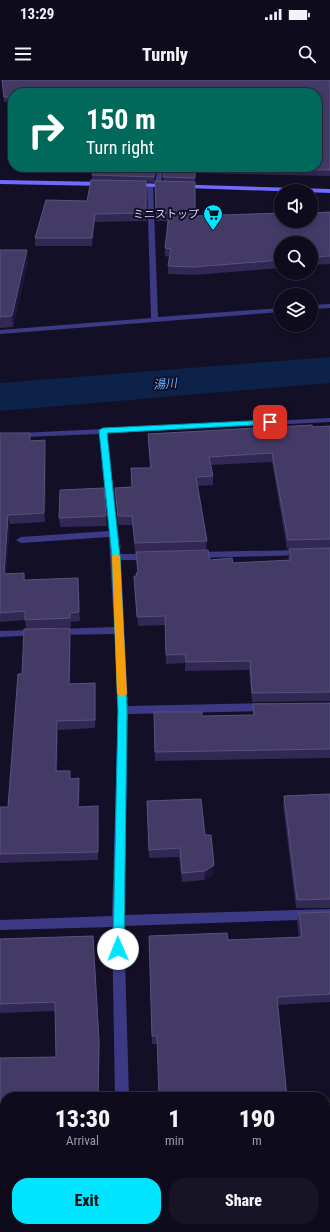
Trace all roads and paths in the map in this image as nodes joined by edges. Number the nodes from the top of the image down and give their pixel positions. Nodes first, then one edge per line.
1 (159, 172) edge
2 (0, 182) edge
3 (114, 184) edge
4 (128, 185) edge
5 (150, 185) junction
6 (158, 186) junction
7 (330, 191) edge
8 (330, 306) edge
9 (318, 307) edge
10 (274, 311) edge
11 (155, 320) junction
12 (0, 332) edge
13 (330, 420) edge
14 (103, 430) junction
15 (0, 436) edge
16 (114, 534) junction
17 (21, 540) dead end
18 (314, 553) edge
19 (164, 556) edge
20 (187, 556) edge
21 (116, 557) junction
22 (119, 630) junction
23 (0, 634) edge
24 (274, 707) edge
25 (123, 710) junction
26 (330, 914) edge
27 (118, 920) junction
28 (0, 925) edge
29 (122, 1092) edge

1 - 6 street
2 - 3 street
4 - 5 street
5 - 6 street
5 - 11 street
6 - 7 street
8 - 9 street
10 - 11 street
11 - 12 street
13 - 14 street
14 - 15 street
14 - 16 street
16 - 17 street
16 - 21 street
18 - 20 street
19 - 21 street
21 - 22 street
22 - 23 street
22 - 25 street
24 - 25 street
25 - 27 street
26 - 27 street
27 - 28 street
27 - 29 street

